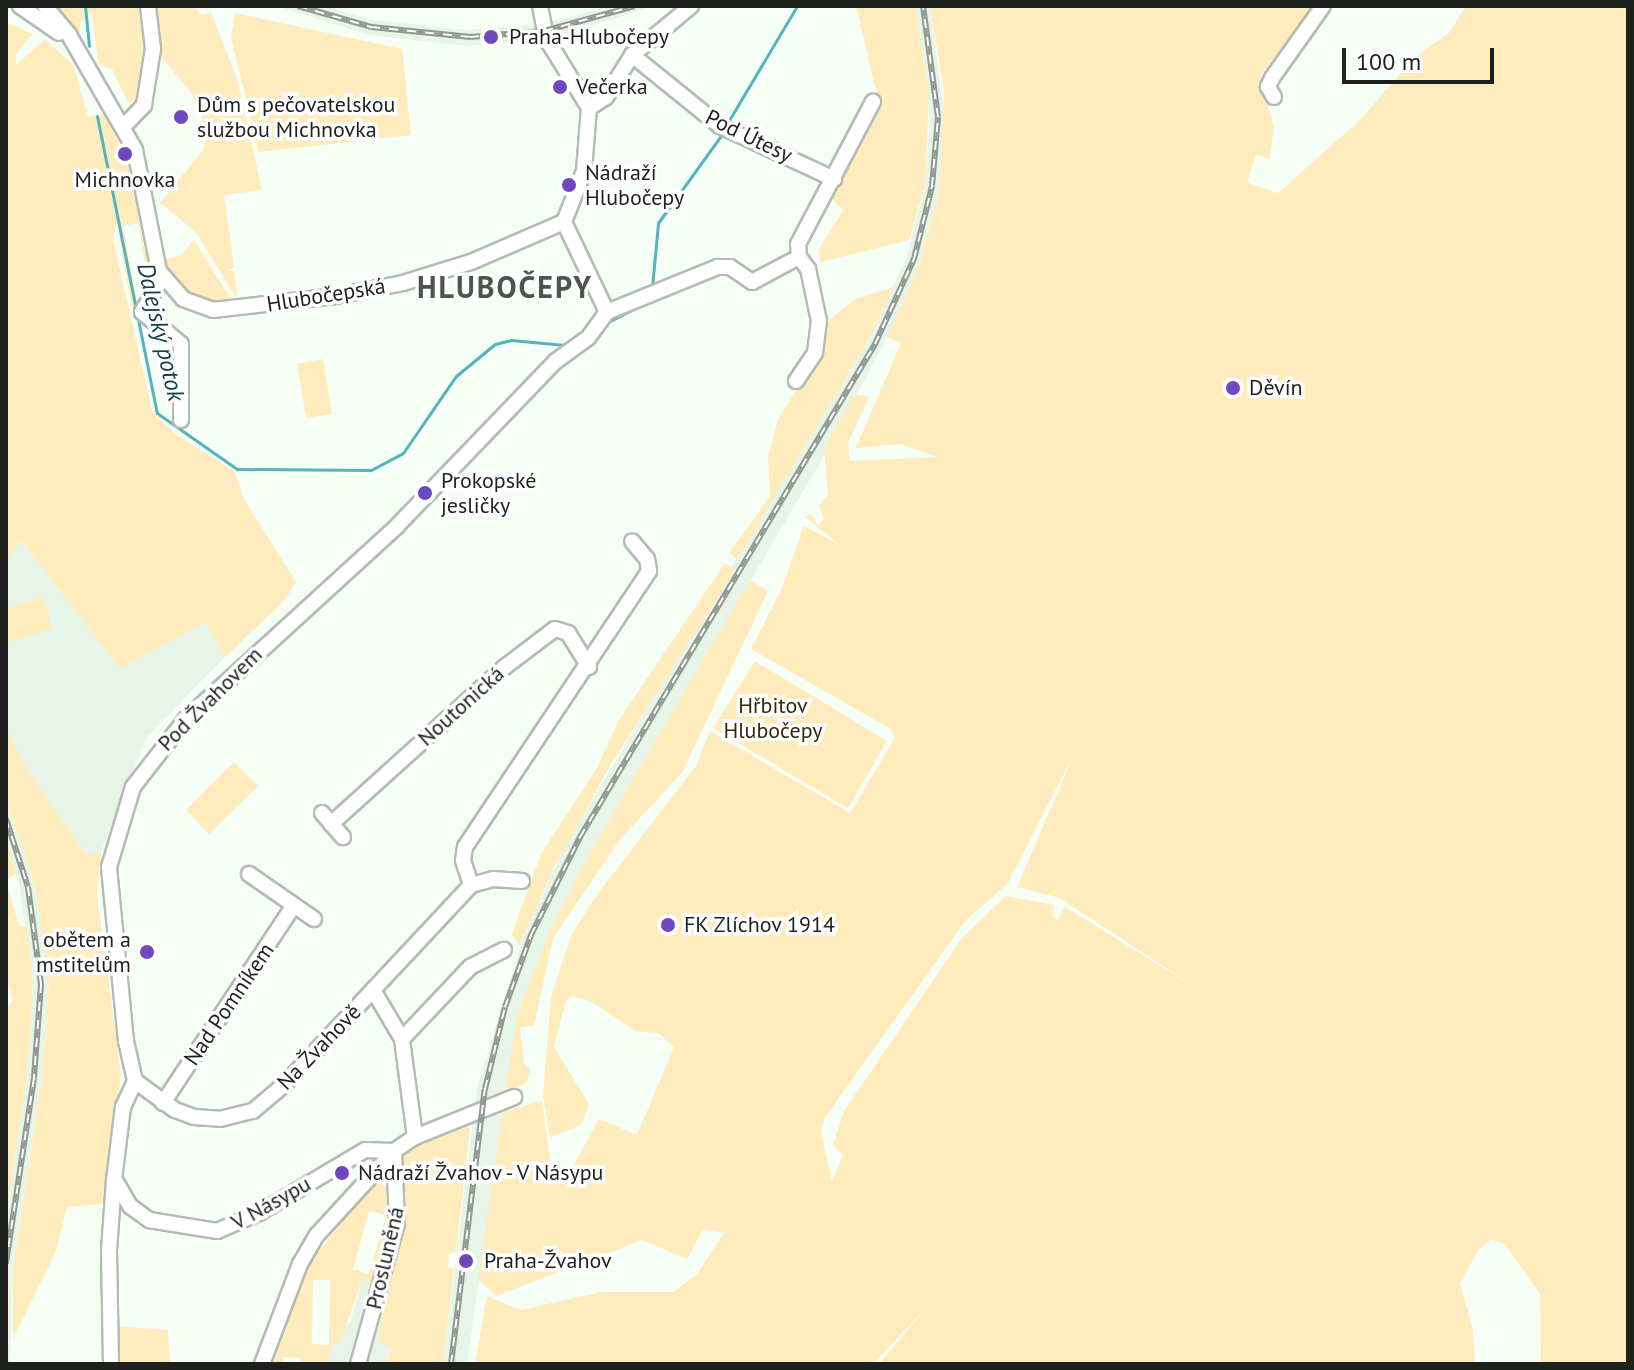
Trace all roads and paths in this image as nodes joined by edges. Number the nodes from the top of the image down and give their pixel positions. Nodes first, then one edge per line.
1 (20, 6) edge
2 (45, 6) edge
3 (148, 6) edge
4 (540, 6) edge
5 (691, 6) edge
6 (1323, 6) edge
7 (78, 54) junction
8 (632, 55) junction
9 (1274, 97) dead end
10 (873, 102) dead end
11 (589, 108) junction
12 (124, 126) junction
13 (834, 179) junction
14 (564, 222) junction
15 (799, 257) junction
16 (163, 277) junction
17 (607, 312) junction
18 (796, 381) dead end
19 (181, 420) dead end
20 (632, 541) dead end
21 (589, 667) junction
22 (343, 837) dead end
23 (249, 874) dead end
24 (522, 881) dead end
25 (471, 885) junction
26 (294, 905) junction
27 (314, 919) dead end
28 (504, 950) dead end
29 (373, 990) junction
30 (402, 1039) junction
31 (135, 1081) junction
32 (514, 1097) dead end
33 (163, 1103) junction
34 (415, 1137) junction
35 (394, 1151) junction
36 (114, 1180) junction
37 (111, 1364) edge
38 (262, 1364) edge
39 (358, 1364) edge

1 - 7 street
2 - 7 street
3 - 12 street
4 - 11 street
5 - 8 street
6 - 9 street
7 - 12 street
8 - 11 street
8 - 13 street, Pod Útesy
10 - 13 street
11 - 14 street
12 - 16 street
13 - 15 street
14 - 16 street, Hlubočepská
14 - 17 street
15 - 17 street
15 - 18 street
16 - 19 street
17 - 31 street, Pod Žvahovem
20 - 21 street
21 - 22 street, Noutonická
21 - 25 street
23 - 26 street
24 - 25 street
25 - 29 street, Na Žvahově
26 - 27 street
26 - 33 street, Nad Pomníkem
28 - 30 street
29 - 30 street
29 - 33 street, Na Žvahově
30 - 34 street
31 - 33 street, Na Žvahově
31 - 36 street
32 - 34 street
34 - 35 street
35 - 36 street, V Násypu
35 - 38 street
35 - 39 street, Prosluněná
36 - 37 street

